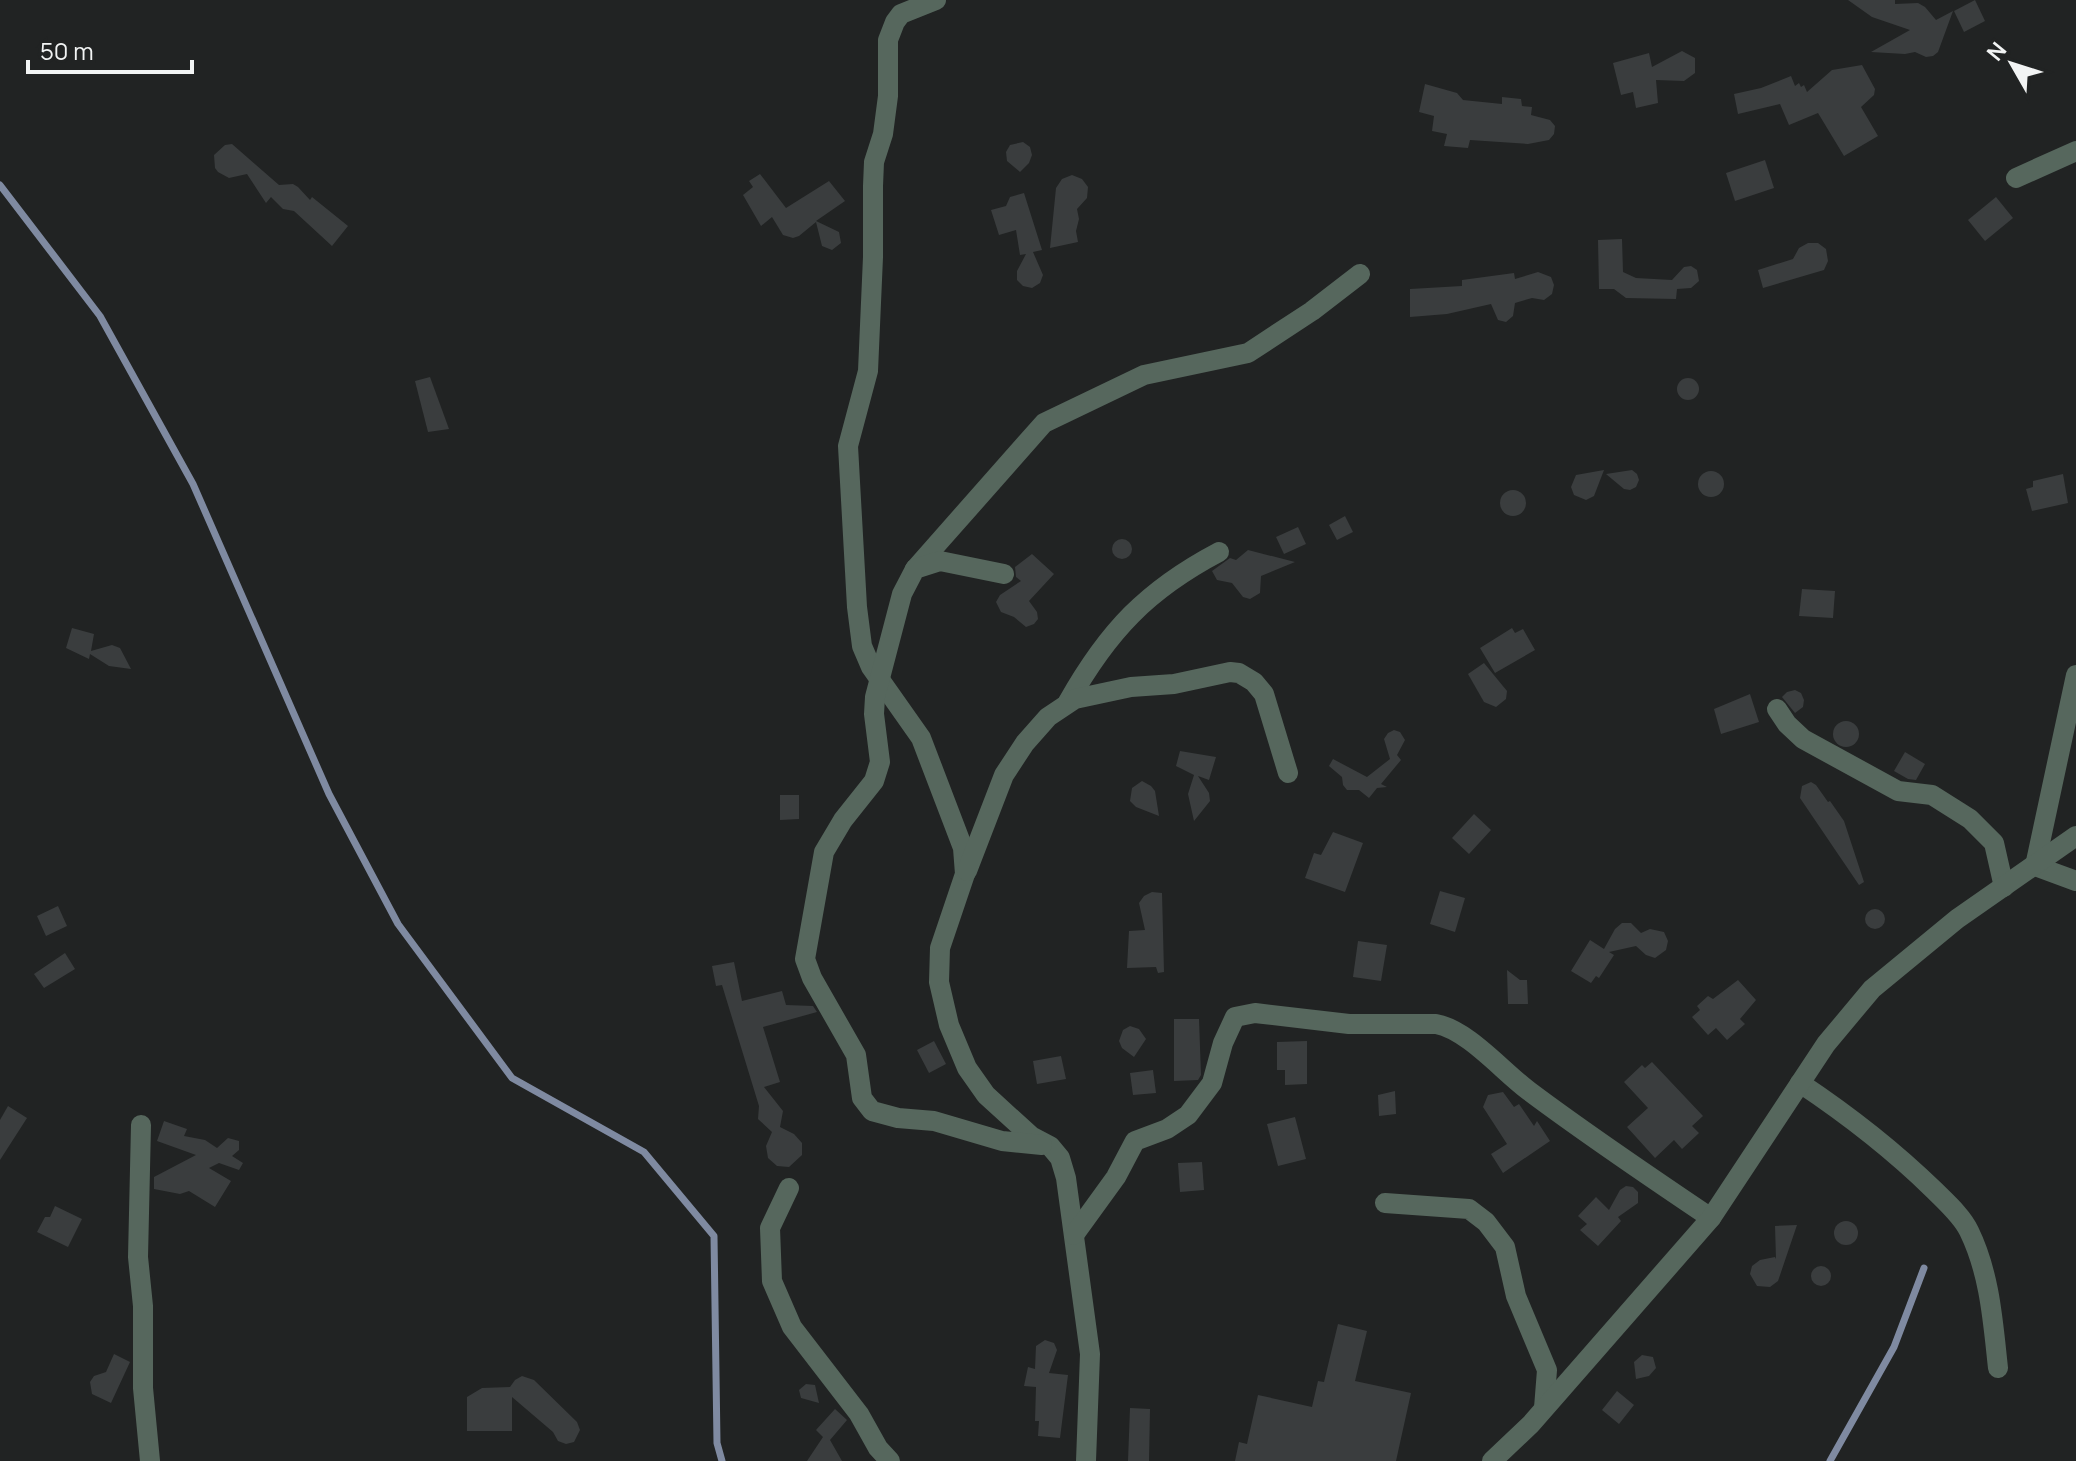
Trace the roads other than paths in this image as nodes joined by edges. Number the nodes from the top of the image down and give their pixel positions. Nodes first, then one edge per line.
1 (936, 0) edge
2 (2076, 151) edge
3 (2016, 178) dead end
4 (1360, 274) dead end
5 (1219, 552) dead end
6 (915, 569) junction
7 (1004, 574) dead end
8 (2076, 675) edge
9 (881, 681) junction
10 (1068, 702) junction
11 (1777, 709) dead end
12 (1288, 773) dead end
13 (2076, 836) edge
14 (2035, 866) junction
15 (965, 874) junction
16 (2076, 881) edge
17 (2004, 887) junction
18 (1800, 1083) junction
19 (141, 1125) dead end
20 (1050, 1146) junction
21 (789, 1188) dead end
22 (1385, 1203) dead end
23 (1711, 1218) junction
24 (1074, 1235) junction
25 (1998, 1368) dead end
26 (1544, 1408) junction
27 (150, 1461) edge
28 (890, 1461) edge
29 (1086, 1461) edge
30 (1492, 1461) edge

1 - 9 street
2 - 3 street
4 - 6 street
5 - 10 street
6 - 7 street
6 - 9 street
8 - 14 street
9 - 15 street
9 - 20 street
10 - 12 street
10 - 15 street
11 - 17 street
13 - 14 street
14 - 16 street
14 - 17 street
15 - 20 street
17 - 18 street
18 - 23 street
18 - 25 street
19 - 27 street
20 - 24 street
21 - 28 street
22 - 26 street
23 - 24 street
23 - 26 street
24 - 29 street
26 - 30 street

